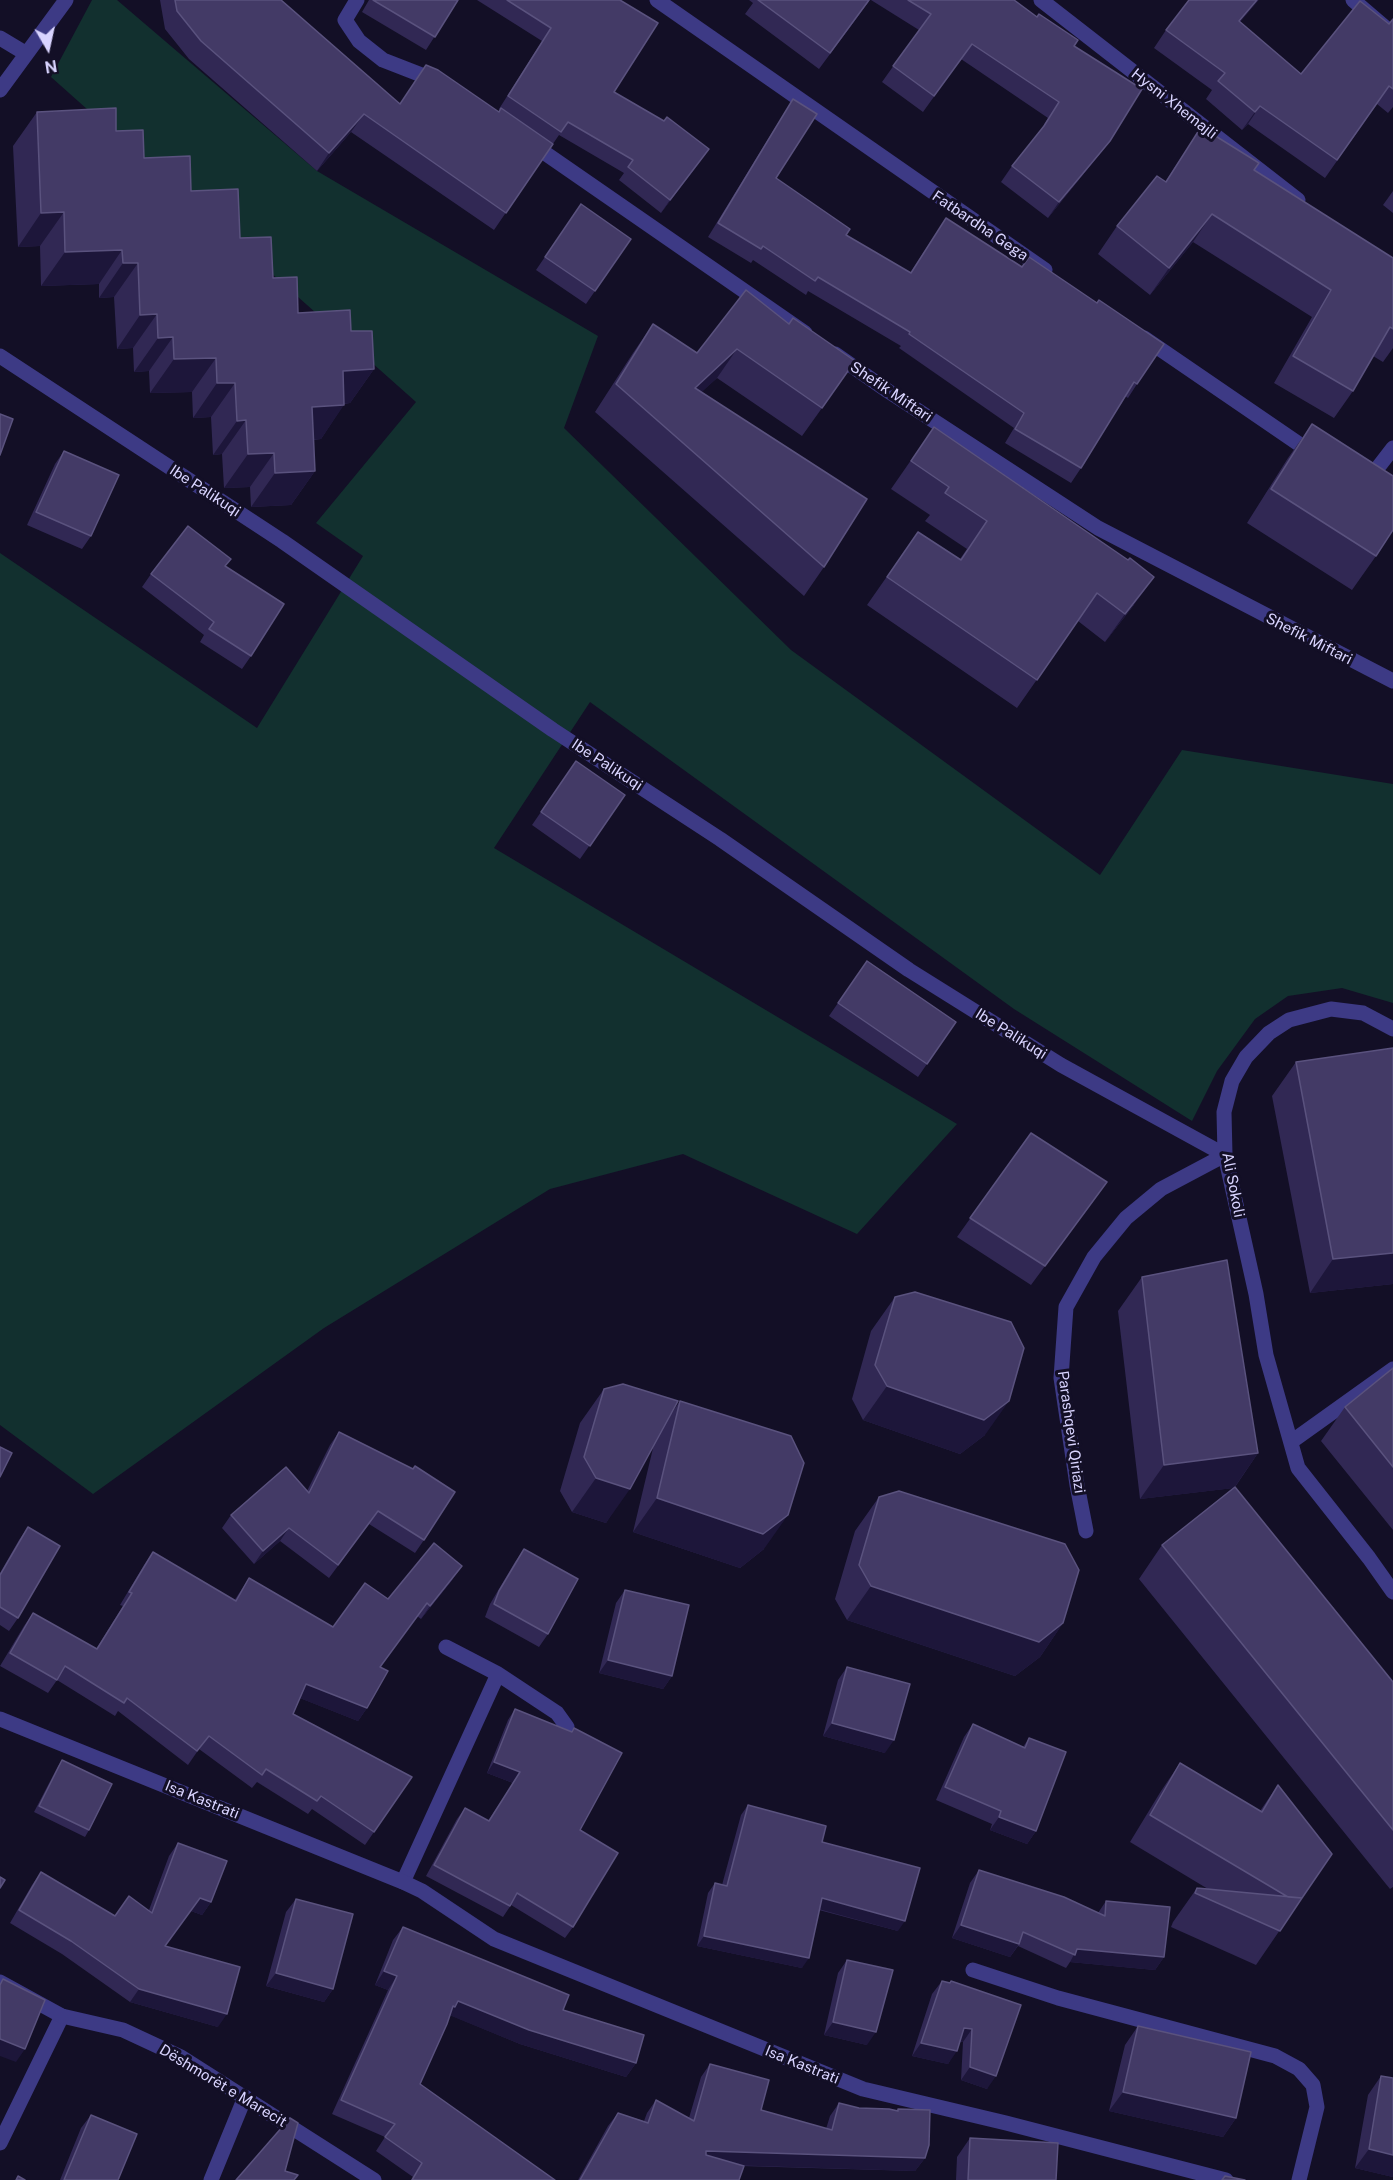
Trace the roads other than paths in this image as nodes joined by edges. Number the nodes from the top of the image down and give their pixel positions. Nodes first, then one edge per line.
1 (66, 0) edge
2 (357, 0) edge
3 (657, 0) edge
4 (1041, 0) edge
5 (1353, 0) edge
6 (1393, 34) edge
7 (0, 38) edge
8 (25, 53) junction
9 (452, 88) edge
10 (0, 90) edge
11 (520, 135) edge
12 (1310, 209) edge
13 (1060, 280) edge
14 (1128, 327) edge
15 (0, 356) edge
16 (1393, 448) edge
17 (1323, 461) edge
18 (1362, 487) edge
19 (1393, 681) edge
20 (1393, 1029) edge
21 (1225, 1155) junction
22 (1393, 1369) edge
23 (1291, 1442) junction
24 (1086, 1530) dead end
25 (1393, 1592) edge
26 (446, 1647) dead end
27 (498, 1674) junction
28 (0, 1719) edge
29 (567, 1727) edge
30 (403, 1882) junction
31 (973, 1970) dead end
32 (0, 1982) edge
33 (62, 2016) junction
34 (245, 2097) junction
35 (0, 2143) edge
36 (211, 2180) edge
37 (374, 2180) edge
38 (1227, 2180) edge
39 (1299, 2180) edge

1 - 8 street
2 - 9 street
3 - 13 street, Fatbardha Gega
4 - 12 street, Hysni Xhemajli
5 - 6 street
7 - 8 street
8 - 10 street
11 - 19 street, Shefik Miftari
14 - 17 street
15 - 21 street, Ibe Palikuqi
16 - 18 street
20 - 21 street, Ali Sokoli
21 - 23 street, Ali Sokoli
21 - 24 street, Parashqevi Qiriazi
22 - 23 street
23 - 25 street, Ali Sokoli
26 - 27 street
27 - 29 street
27 - 30 street
28 - 30 street, Isa Kastrati
30 - 38 street, Isa Kastrati
31 - 39 street
32 - 33 street, Dëshmorët e Marecit
33 - 34 street, Dëshmorët e Marecit
33 - 35 street
34 - 36 street
34 - 37 street, Dëshmorët e Marecit

